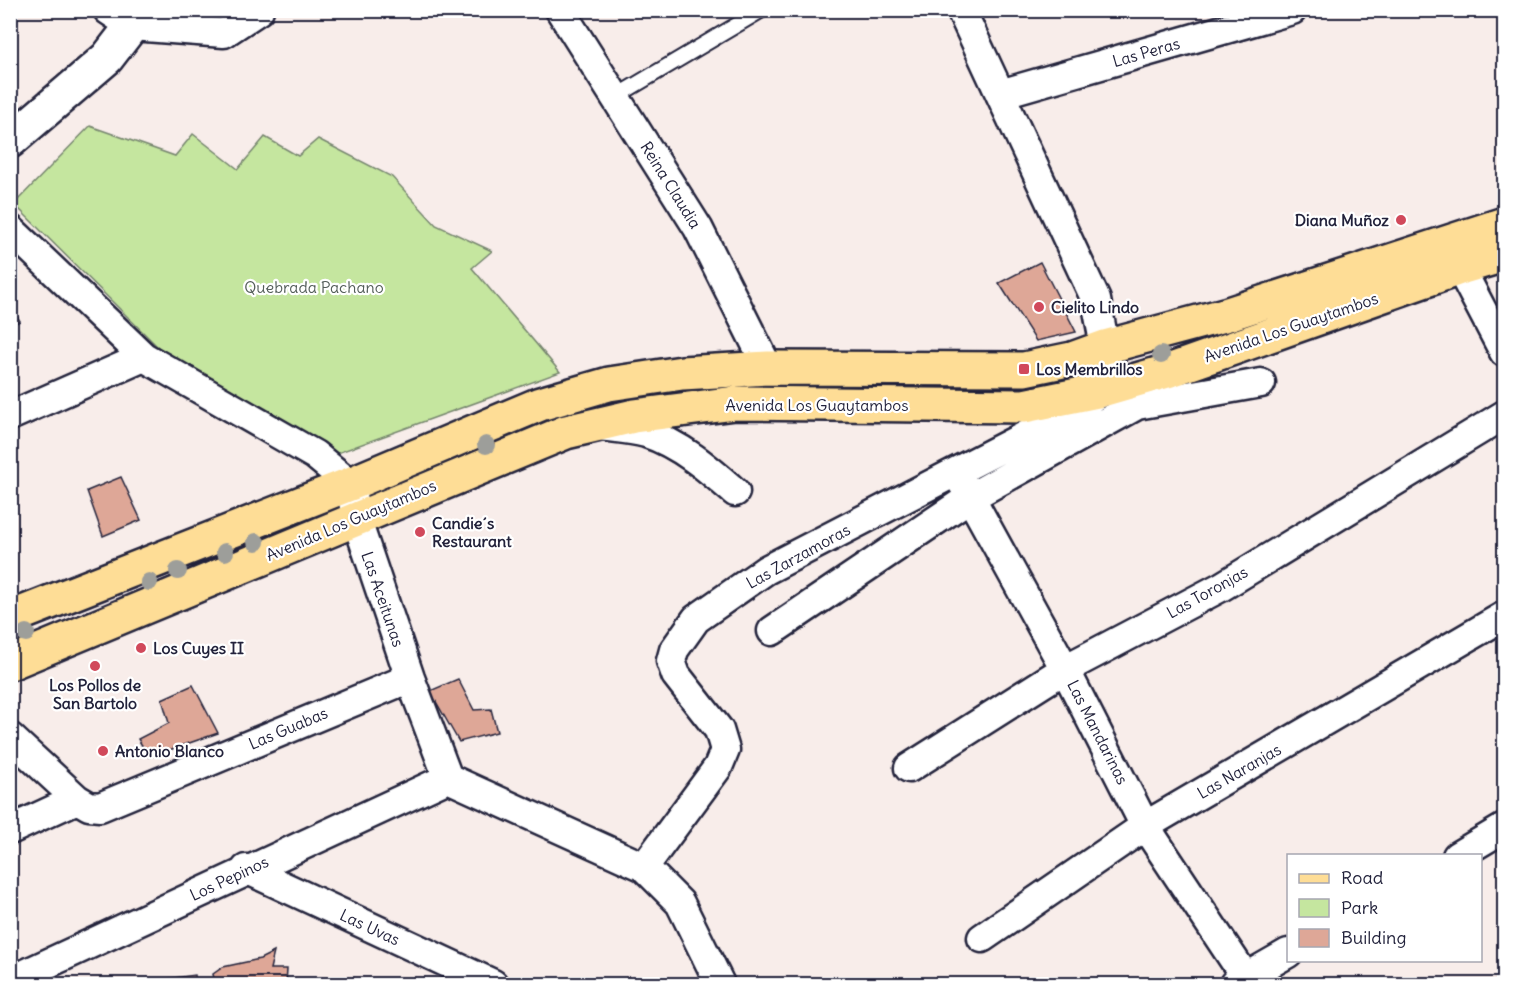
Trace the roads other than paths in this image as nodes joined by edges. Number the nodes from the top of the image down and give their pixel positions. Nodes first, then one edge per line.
1 (259, 10) edge
2 (560, 10) edge
3 (762, 10) edge
4 (961, 10) edge
5 (1292, 10) edge
6 (128, 16) edge
7 (1000, 94) junction
8 (615, 97) junction
9 (10, 141) edge
10 (1504, 224) edge
11 (10, 229) edge
12 (1455, 255) junction
13 (1504, 255) edge
14 (1105, 346) junction
15 (1504, 352) edge
16 (144, 357) junction
17 (768, 368) junction
18 (1261, 383) dead end
19 (1102, 390) junction
20 (1504, 415) edge
21 (10, 416) edge
22 (595, 425) junction
23 (957, 473) junction
24 (350, 484) junction
25 (735, 492) dead end
26 (969, 498) junction
27 (356, 518) junction
28 (1504, 616) edge
29 (10, 618) edge
30 (772, 631) dead end
31 (10, 663) edge
32 (1065, 669) junction
33 (410, 678) junction
34 (10, 737) edge
35 (909, 768) dead end
36 (448, 778) junction
37 (89, 803) junction
38 (1145, 826) junction
39 (1504, 828) edge
40 (10, 830) edge
41 (1459, 854) edge
42 (644, 867) junction
43 (246, 869) junction
44 (982, 938) dead end
45 (1287, 953) edge
46 (10, 978) edge
47 (1244, 982) edge
48 (493, 984) edge
49 (720, 984) edge

1 - 6 street
2 - 8 street, Reina Claudia
3 - 8 lane
4 - 7 street
5 - 7 street, Las Peras
6 - 9 main road
7 - 14 street
8 - 17 street, Reina Claudia
10 - 12 main road, Avenida Los Guaytambos
11 - 16 street
12 - 13 main road, Avenida Los Guaytambos
12 - 14 main road, Avenida Los Guaytambos
12 - 15 street
12 - 19 main road, Avenida Los Guaytambos
14 - 17 main road, Avenida Los Guaytambos
14 - 19 street
16 - 21 street
16 - 24 street
17 - 24 main road, Avenida Los Guaytambos
18 - 26 street
19 - 22 main road, Avenida Los Guaytambos
19 - 23 street, Las Zarzamoras
20 - 32 street, Las Toronjas
22 - 25 street
22 - 27 main road, Avenida Los Guaytambos
23 - 26 street, Las Mandarinas
23 - 42 street, Las Zarzamoras
24 - 27 street, Las Aceitunas
24 - 29 main road, Avenida Los Guaytambos
26 - 30 street
26 - 32 street, Las Mandarinas
27 - 31 main road, Avenida Los Guaytambos
27 - 33 street, Las Aceitunas
28 - 38 street, Las Naranjas
32 - 35 street, Las Toronjas
32 - 38 street, Las Mandarinas
33 - 36 street, Las Aceitunas
33 - 37 street, Las Guabas
34 - 37 street
36 - 42 street
36 - 43 street, Los Pepinos
37 - 40 street, Las Guabas
38 - 44 street, Las Naranjas
38 - 47 street, Las Mandarinas
39 - 41 street
42 - 49 street
43 - 46 street, Los Pepinos
43 - 48 street, Las Uvas
45 - 47 street

